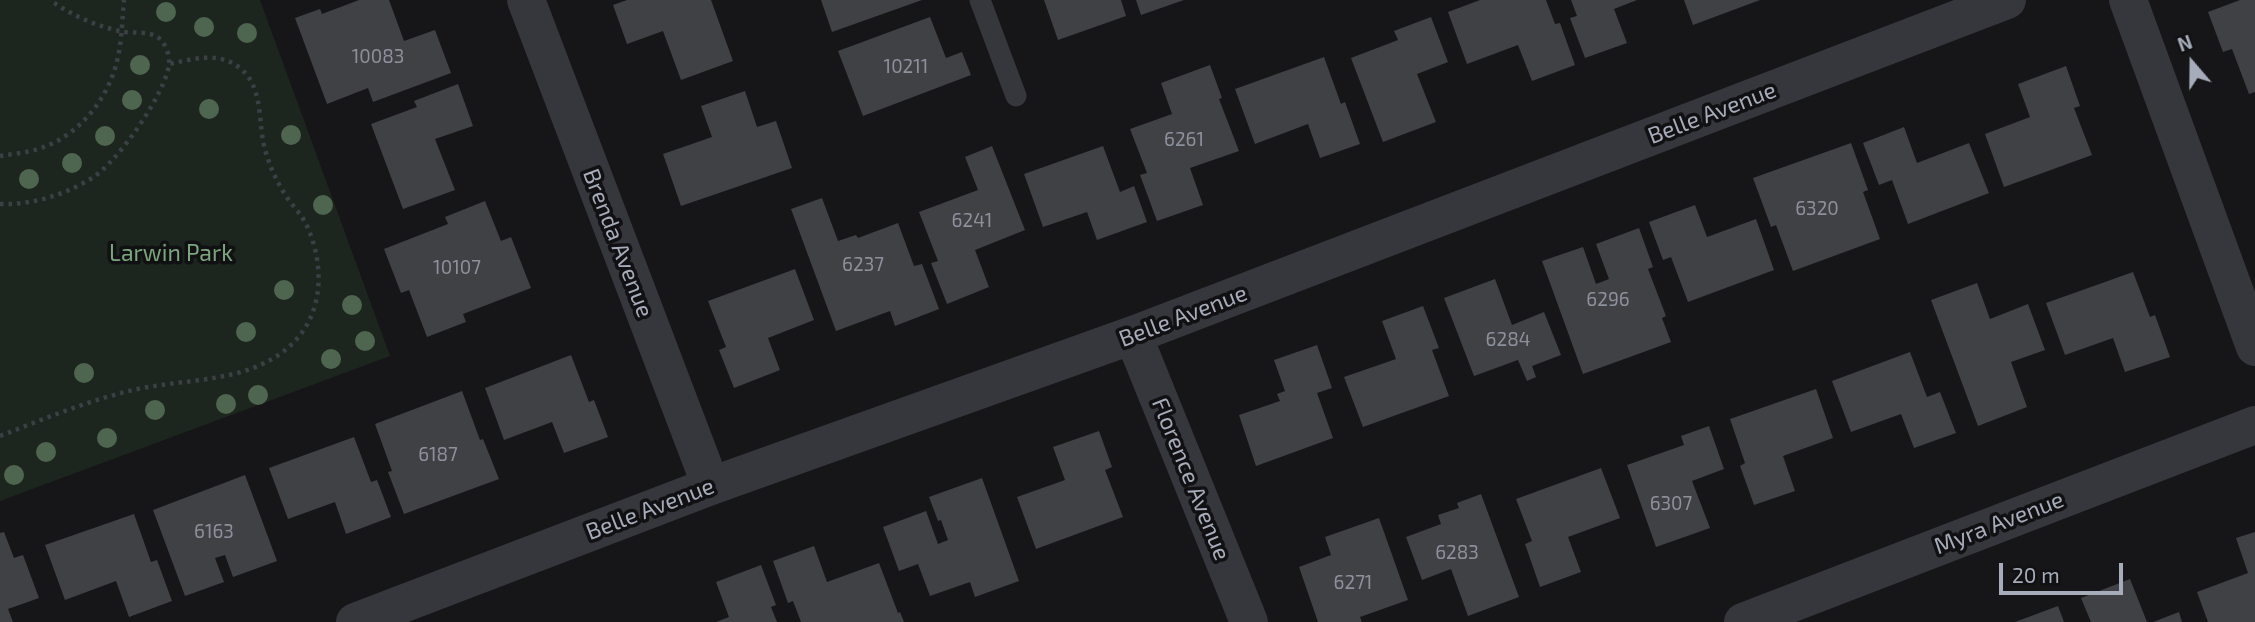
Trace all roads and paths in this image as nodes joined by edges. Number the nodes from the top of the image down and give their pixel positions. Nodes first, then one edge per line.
1 (50, 0) edge
2 (124, 0) edge
3 (526, 0) edge
4 (980, 0) edge
5 (2007, 0) edge
6 (2128, 0) edge
7 (121, 31) junction
8 (169, 64) junction
9 (1016, 96) dead end
10 (0, 156) edge
11 (0, 204) edge
12 (1133, 335) junction
13 (2255, 347) edge
14 (2255, 425) edge
15 (0, 436) edge
16 (710, 486) junction
17 (355, 622) edge
18 (1249, 622) edge
19 (1743, 622) edge

1 - 7 path
2 - 7 path
3 - 16 street, Brenda Avenue
4 - 9 lane
5 - 12 street, Belle Avenue
6 - 13 street
7 - 8 path
7 - 10 path
8 - 11 path
8 - 15 path
12 - 16 street, Belle Avenue
12 - 18 street, Florence Avenue
14 - 19 street, Myra Avenue
16 - 17 street, Belle Avenue

